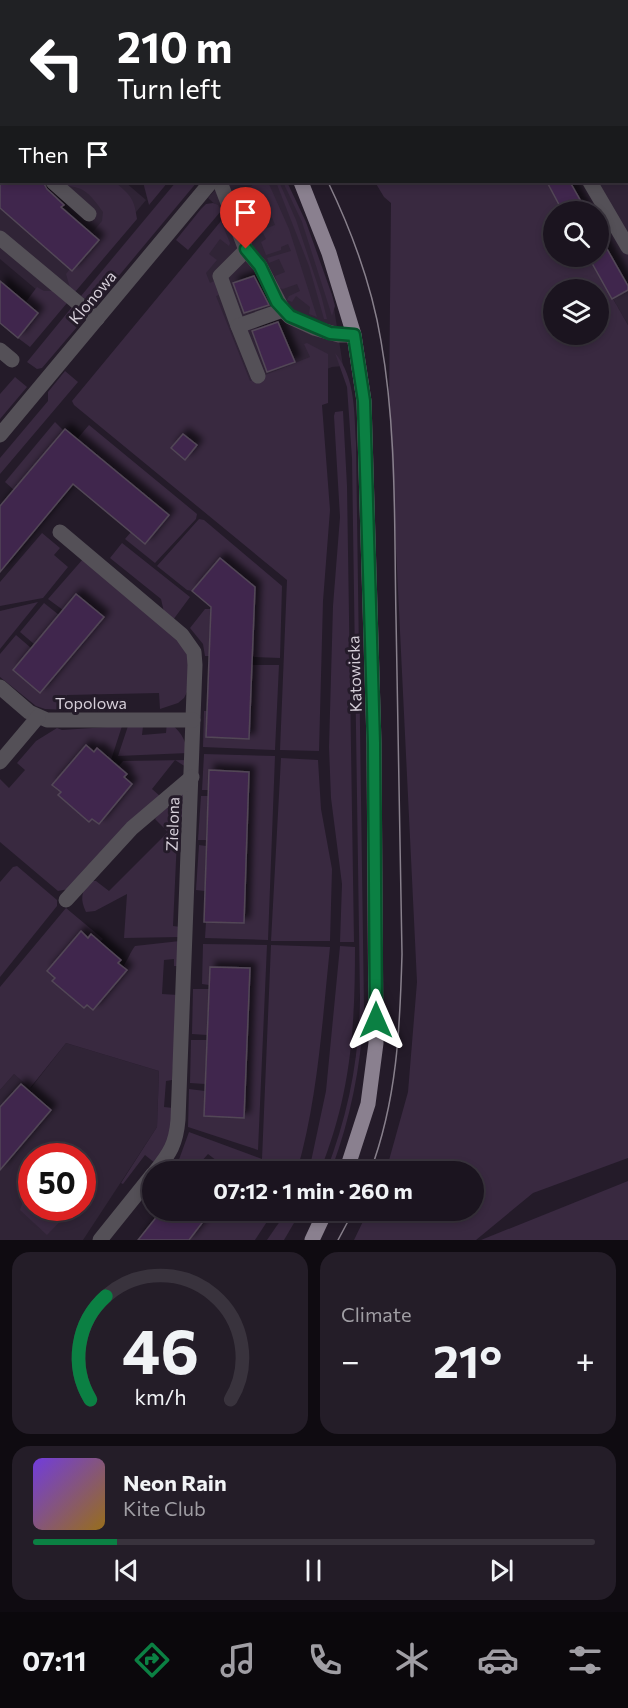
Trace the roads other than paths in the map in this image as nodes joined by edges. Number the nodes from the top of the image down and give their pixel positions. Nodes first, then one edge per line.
1 (54, 183) edge
2 (210, 183) edge
3 (220, 183) edge
4 (301, 183) edge
5 (591, 183) edge
6 (89, 214) dead end
7 (0, 238) edge
8 (628, 247) edge
9 (246, 249) junction
10 (283, 310) junction
11 (97, 319) junction
12 (238, 326) junction
13 (354, 335) junction
14 (0, 350) edge
15 (12, 360) dead end
16 (258, 376) dead end
17 (0, 435) edge
18 (60, 532) dead end
19 (0, 687) edge
20 (38, 717) junction
21 (193, 720) junction
22 (0, 762) edge
23 (192, 777) junction
24 (66, 900) dead end
25 (164, 1161) edge
26 (350, 1161) edge
27 (142, 1188) edge
28 (321, 1221) edge
29 (100, 1240) edge
30 (312, 1240) edge

1 - 6 street
2 - 11 street, Klonowa
3 - 9 street
4 - 13 main road, Katowicka
5 - 8 street
7 - 11 street
9 - 10 street
9 - 12 street
10 - 12 street
10 - 13 street
11 - 17 street, Klonowa
12 - 16 street
13 - 26 main road, Katowicka
14 - 15 street
18 - 21 street, Zielona
19 - 20 street, Topolowa
20 - 21 street, Topolowa
20 - 22 street
21 - 23 street, Zielona
23 - 24 street
23 - 25 street, Zielona
27 - 29 street, Zielona
28 - 30 main road

